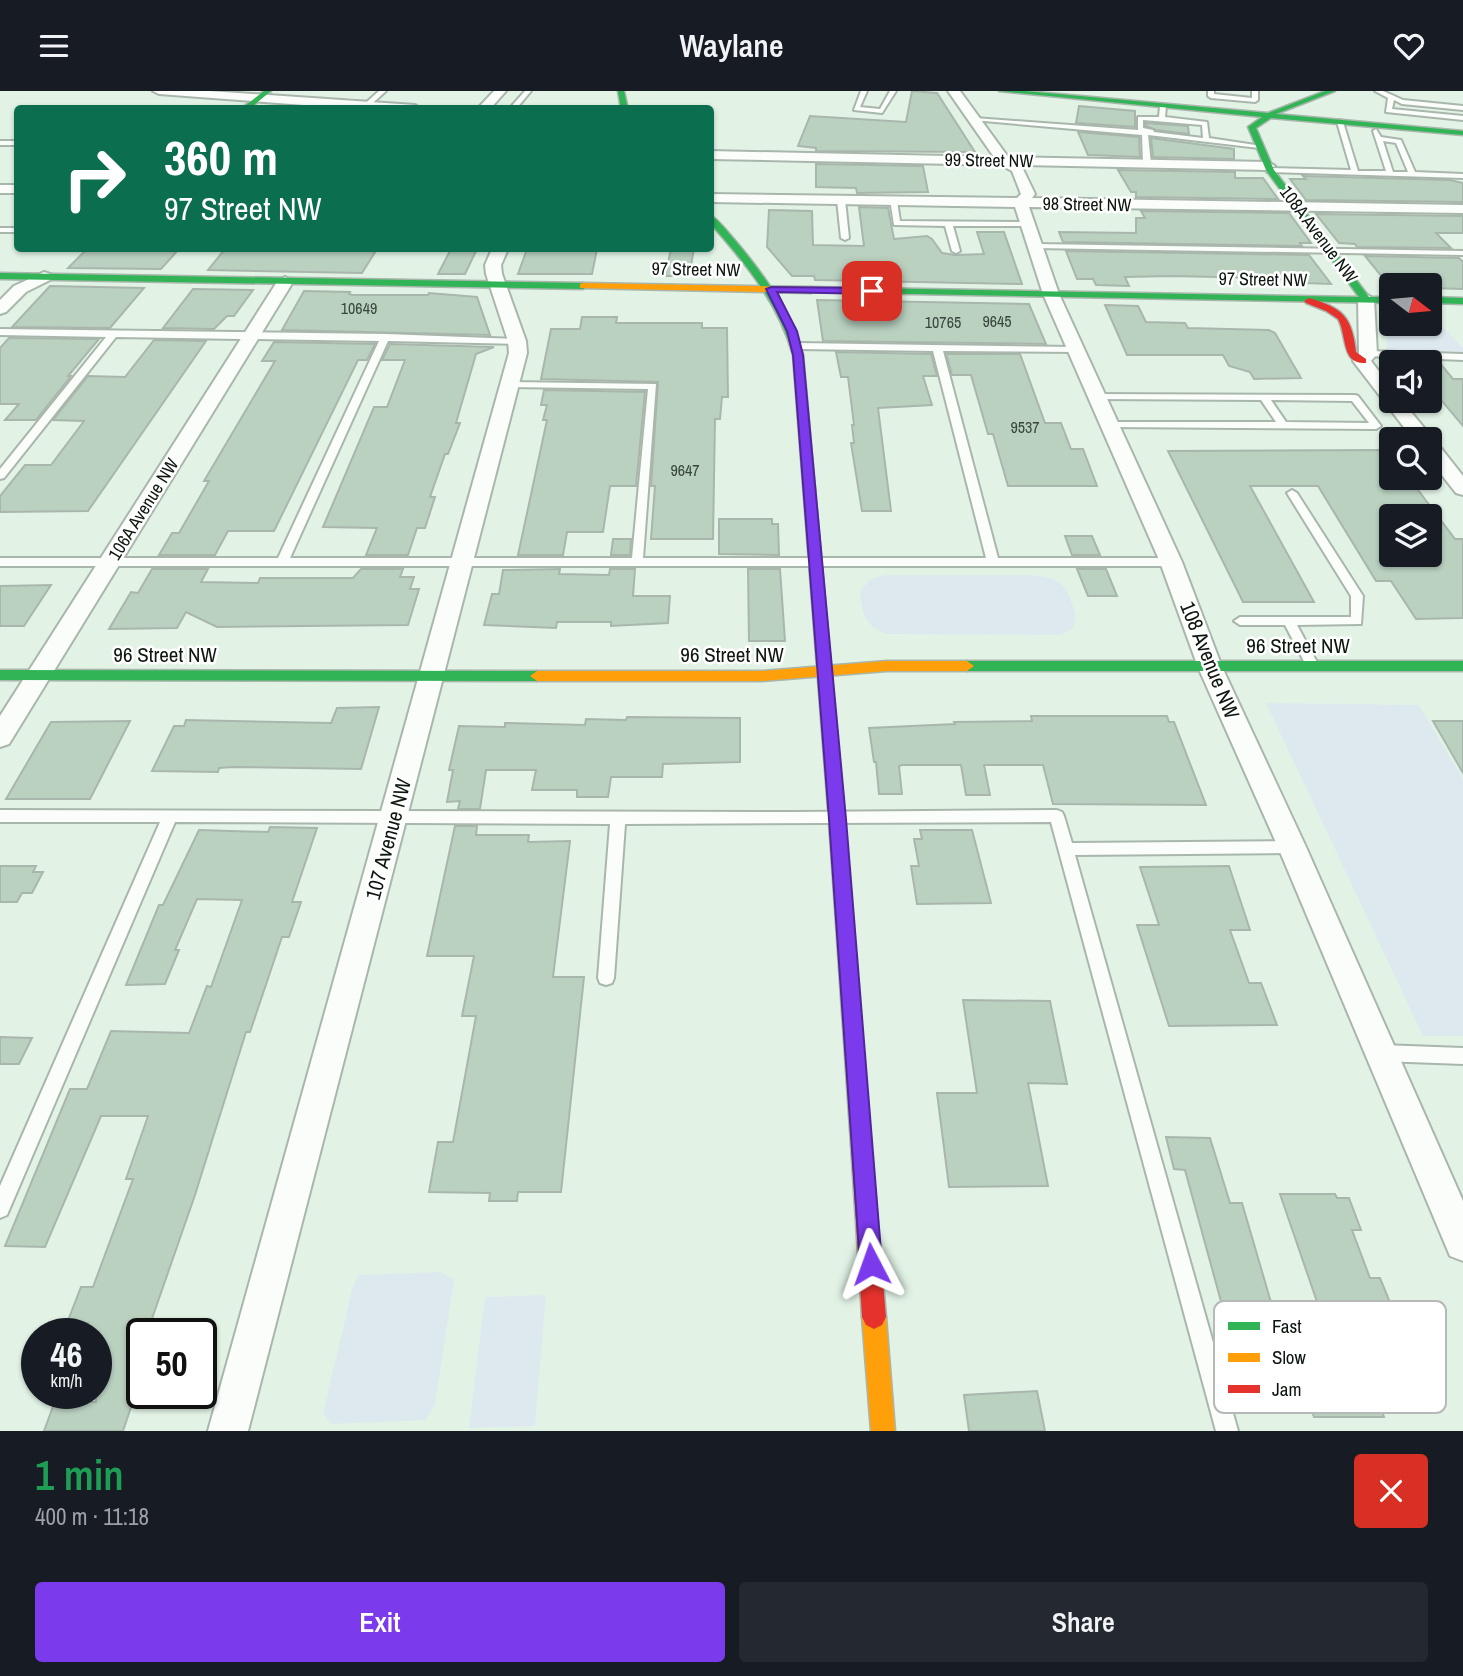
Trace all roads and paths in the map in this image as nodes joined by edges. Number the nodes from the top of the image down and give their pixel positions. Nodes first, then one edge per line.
1 (159, 91) edge
2 (383, 91) edge
3 (500, 91) edge
4 (528, 91) edge
5 (864, 91) edge
6 (893, 91) edge
7 (954, 91) edge
8 (1002, 91) edge
9 (1211, 91) edge
10 (1255, 91) edge
11 (1332, 91) edge
12 (1378, 91) edge
13 (263, 95) edge
14 (1352, 95) dead end
15 (1391, 98) junction
16 (347, 105) edge
17 (366, 105) edge
18 (487, 105) edge
19 (516, 105) edge
20 (1463, 108) edge
21 (1426, 109) junction
22 (1445, 111) junction
23 (1412, 112) junction
24 (1163, 113) junction
25 (1267, 115) junction
26 (1290, 117) junction
27 (1463, 118) edge
28 (975, 120) junction
29 (1112, 120) dead end
30 (1340, 122) junction
31 (1111, 130) junction
32 (1376, 132) junction
33 (1145, 133) junction
34 (1463, 133) edge
35 (1177, 136) junction
36 (1206, 139) junction
37 (1259, 145) junction
38 (714, 155) edge
39 (1004, 161) junction
40 (1147, 164) junction
41 (1269, 168) junction
42 (1355, 172) junction
43 (1390, 173) junction
44 (1412, 174) junction
45 (1463, 176) edge
46 (714, 198) edge
47 (841, 200) junction
48 (893, 201) junction
49 (1021, 203) junction
50 (1297, 206) junction
51 (1463, 209) edge
52 (714, 222) edge
53 (948, 223) junction
54 (1030, 224) junction
55 (845, 238) dead end
56 (726, 239) junction
57 (1037, 246) junction
58 (1331, 250) junction
59 (956, 251) dead end
60 (499, 252) edge
61 (1463, 253) edge
62 (70, 264) dead end
63 (0, 276) edge
64 (44, 277) junction
65 (285, 282) junction
66 (499, 285) junction
67 (669, 288) junction
68 (771, 289) junction
69 (1051, 294) junction
70 (1300, 299) junction
71 (1366, 299) junction
72 (1379, 300) edge
73 (1442, 300) edge
74 (1463, 301) edge
75 (0, 309) edge
76 (0, 332) edge
77 (114, 333) junction
78 (250, 335) junction
79 (386, 337) junction
80 (517, 341) junction
81 (797, 346) junction
82 (937, 347) junction
83 (1075, 350) junction
84 (1463, 356) edge
85 (1365, 358) junction
86 (1379, 380) edge
87 (510, 385) junction
88 (1094, 395) junction
89 (1264, 397) junction
90 (1402, 413) edge
91 (1108, 424) junction
92 (1284, 426) junction
93 (1413, 427) edge
94 (1442, 462) edge
95 (0, 476) edge
96 (1463, 489) edge
97 (1292, 493) dead end
98 (0, 562) edge
99 (110, 562) junction
100 (282, 562) junction
101 (461, 562) junction
102 (637, 562) junction
103 (815, 562) junction
104 (993, 562) junction
105 (1171, 562) junction
106 (1240, 621) dead end
107 (1289, 621) junction
108 (1313, 666) junction
109 (1463, 666) edge
110 (1210, 667) junction
111 (825, 672) junction
112 (0, 675) edge
113 (39, 675) junction
114 (431, 675) junction
115 (0, 737) edge
116 (396, 815) junction
117 (0, 816) edge
118 (170, 816) junction
119 (618, 817) junction
120 (837, 819) junction
121 (1292, 847) junction
122 (1066, 849) junction
123 (606, 978) dead end
124 (1381, 1053) junction
125 (1463, 1056) edge
126 (0, 1208) edge
127 (1463, 1243) edge
128 (1214, 1384) edge
129 (1222, 1413) edge
130 (228, 1431) edge
131 (883, 1431) edge
132 (1227, 1431) edge

1 - 13 street
2 - 17 lane
3 - 18 street
4 - 19 lane
5 - 6 lane
7 - 28 street, 108 Avenue NW
8 - 24 main road
9 - 10 lane
11 - 25 main road
12 - 15 lane
13 - 16 street
14 - 26 main road
15 - 23 lane
15 - 23 lane
20 - 22 lane
21 - 22 lane
21 - 22 lane
21 - 23 lane
21 - 23 lane
22 - 27 lane
23 - 32 main road
23 - 34 main road
24 - 25 main road
24 - 35 lane
24 - 36 lane
25 - 26 main road
25 - 37 main road
26 - 30 main road
26 - 37 main road
28 - 31 lane
28 - 39 street, 108 Avenue NW
29 - 31 lane
30 - 32 main road
30 - 42 lane
31 - 33 lane
32 - 43 lane
32 - 44 lane
33 - 35 lane
33 - 40 lane
35 - 36 lane
36 - 37 lane
37 - 41 main road, 108A Avenue NW
38 - 39 street, 99 Street NW
39 - 40 street, 99 Street NW
39 - 49 street, 108 Avenue NW
40 - 41 street, 99 Street NW
41 - 42 lane
41 - 50 main road, 108A Avenue NW
42 - 43 lane
43 - 44 lane
44 - 45 lane
46 - 47 street, 98 Street NW
47 - 48 street, 98 Street NW
47 - 55 lane
48 - 49 street, 98 Street NW
48 - 53 lane
49 - 50 street, 98 Street NW
49 - 54 street, 108 Avenue NW
50 - 51 street, 98 Street NW
50 - 58 main road, 108A Avenue NW
52 - 56 main road
53 - 54 lane
53 - 59 lane
54 - 57 street, 108 Avenue NW
56 - 67 main road
56 - 68 main road
57 - 58 lane
57 - 69 street, 108 Avenue NW
58 - 61 lane
58 - 71 main road, 108A Avenue NW
60 - 66 street, 107 Avenue NW
62 - 64 main road
63 - 64 main road, 97 Street NW
64 - 65 main road, 97 Street NW
64 - 75 street
65 - 66 main road, 97 Street NW
65 - 78 street, 106A Avenue NW
66 - 67 main road, 97 Street NW
66 - 80 street, 107 Avenue NW
67 - 68 main road, 97 Street NW
68 - 69 main road, 97 Street NW
68 - 81 main road
69 - 70 main road, 97 Street NW
69 - 83 street, 108 Avenue NW
70 - 71 main road, 97 Street NW
70 - 85 main road
71 - 72 main road, 97 Street NW
71 - 85 street, 108A Avenue NW
73 - 74 main road
76 - 77 lane
77 - 78 lane
77 - 95 lane
78 - 79 lane
78 - 99 street, 106A Avenue NW
79 - 80 lane
79 - 100 lane
80 - 87 street, 107 Avenue NW
81 - 82 lane
81 - 103 main road
82 - 83 lane
82 - 104 lane
83 - 88 street, 108 Avenue NW
84 - 85 lane
85 - 86 street
87 - 101 street, 107 Avenue NW
87 - 102 lane
88 - 89 lane
88 - 91 street, 108 Avenue NW
89 - 92 lane
89 - 92 lane
90 - 93 street
91 - 92 lane
91 - 105 street, 108 Avenue NW
94 - 96 street
97 - 107 lane
98 - 99 lane
99 - 100 lane
99 - 113 street, 106A Avenue NW
100 - 101 lane
101 - 102 lane
101 - 114 street, 107 Avenue NW
102 - 103 lane
103 - 104 lane
103 - 111 main road
104 - 105 lane
105 - 110 street, 108 Avenue NW
106 - 107 lane
107 - 108 lane
108 - 109 main road, 96 Street NW
108 - 110 main road, 96 Street NW
110 - 111 main road, 96 Street NW
110 - 121 street, 108 Avenue NW
111 - 114 main road, 96 Street NW
111 - 120 main road
112 - 113 main road, 96 Street NW
113 - 114 main road, 96 Street NW
113 - 115 street, 106A Avenue NW
114 - 116 street, 107 Avenue NW
116 - 118 lane
116 - 119 lane
116 - 130 street, 107 Avenue NW
117 - 118 lane
118 - 126 lane
119 - 120 lane
119 - 123 lane
120 - 122 lane
120 - 131 main road
121 - 122 lane
121 - 124 street, 108 Avenue NW
122 - 128 lane
124 - 125 lane
124 - 127 street, 108 Avenue NW
129 - 132 lane

